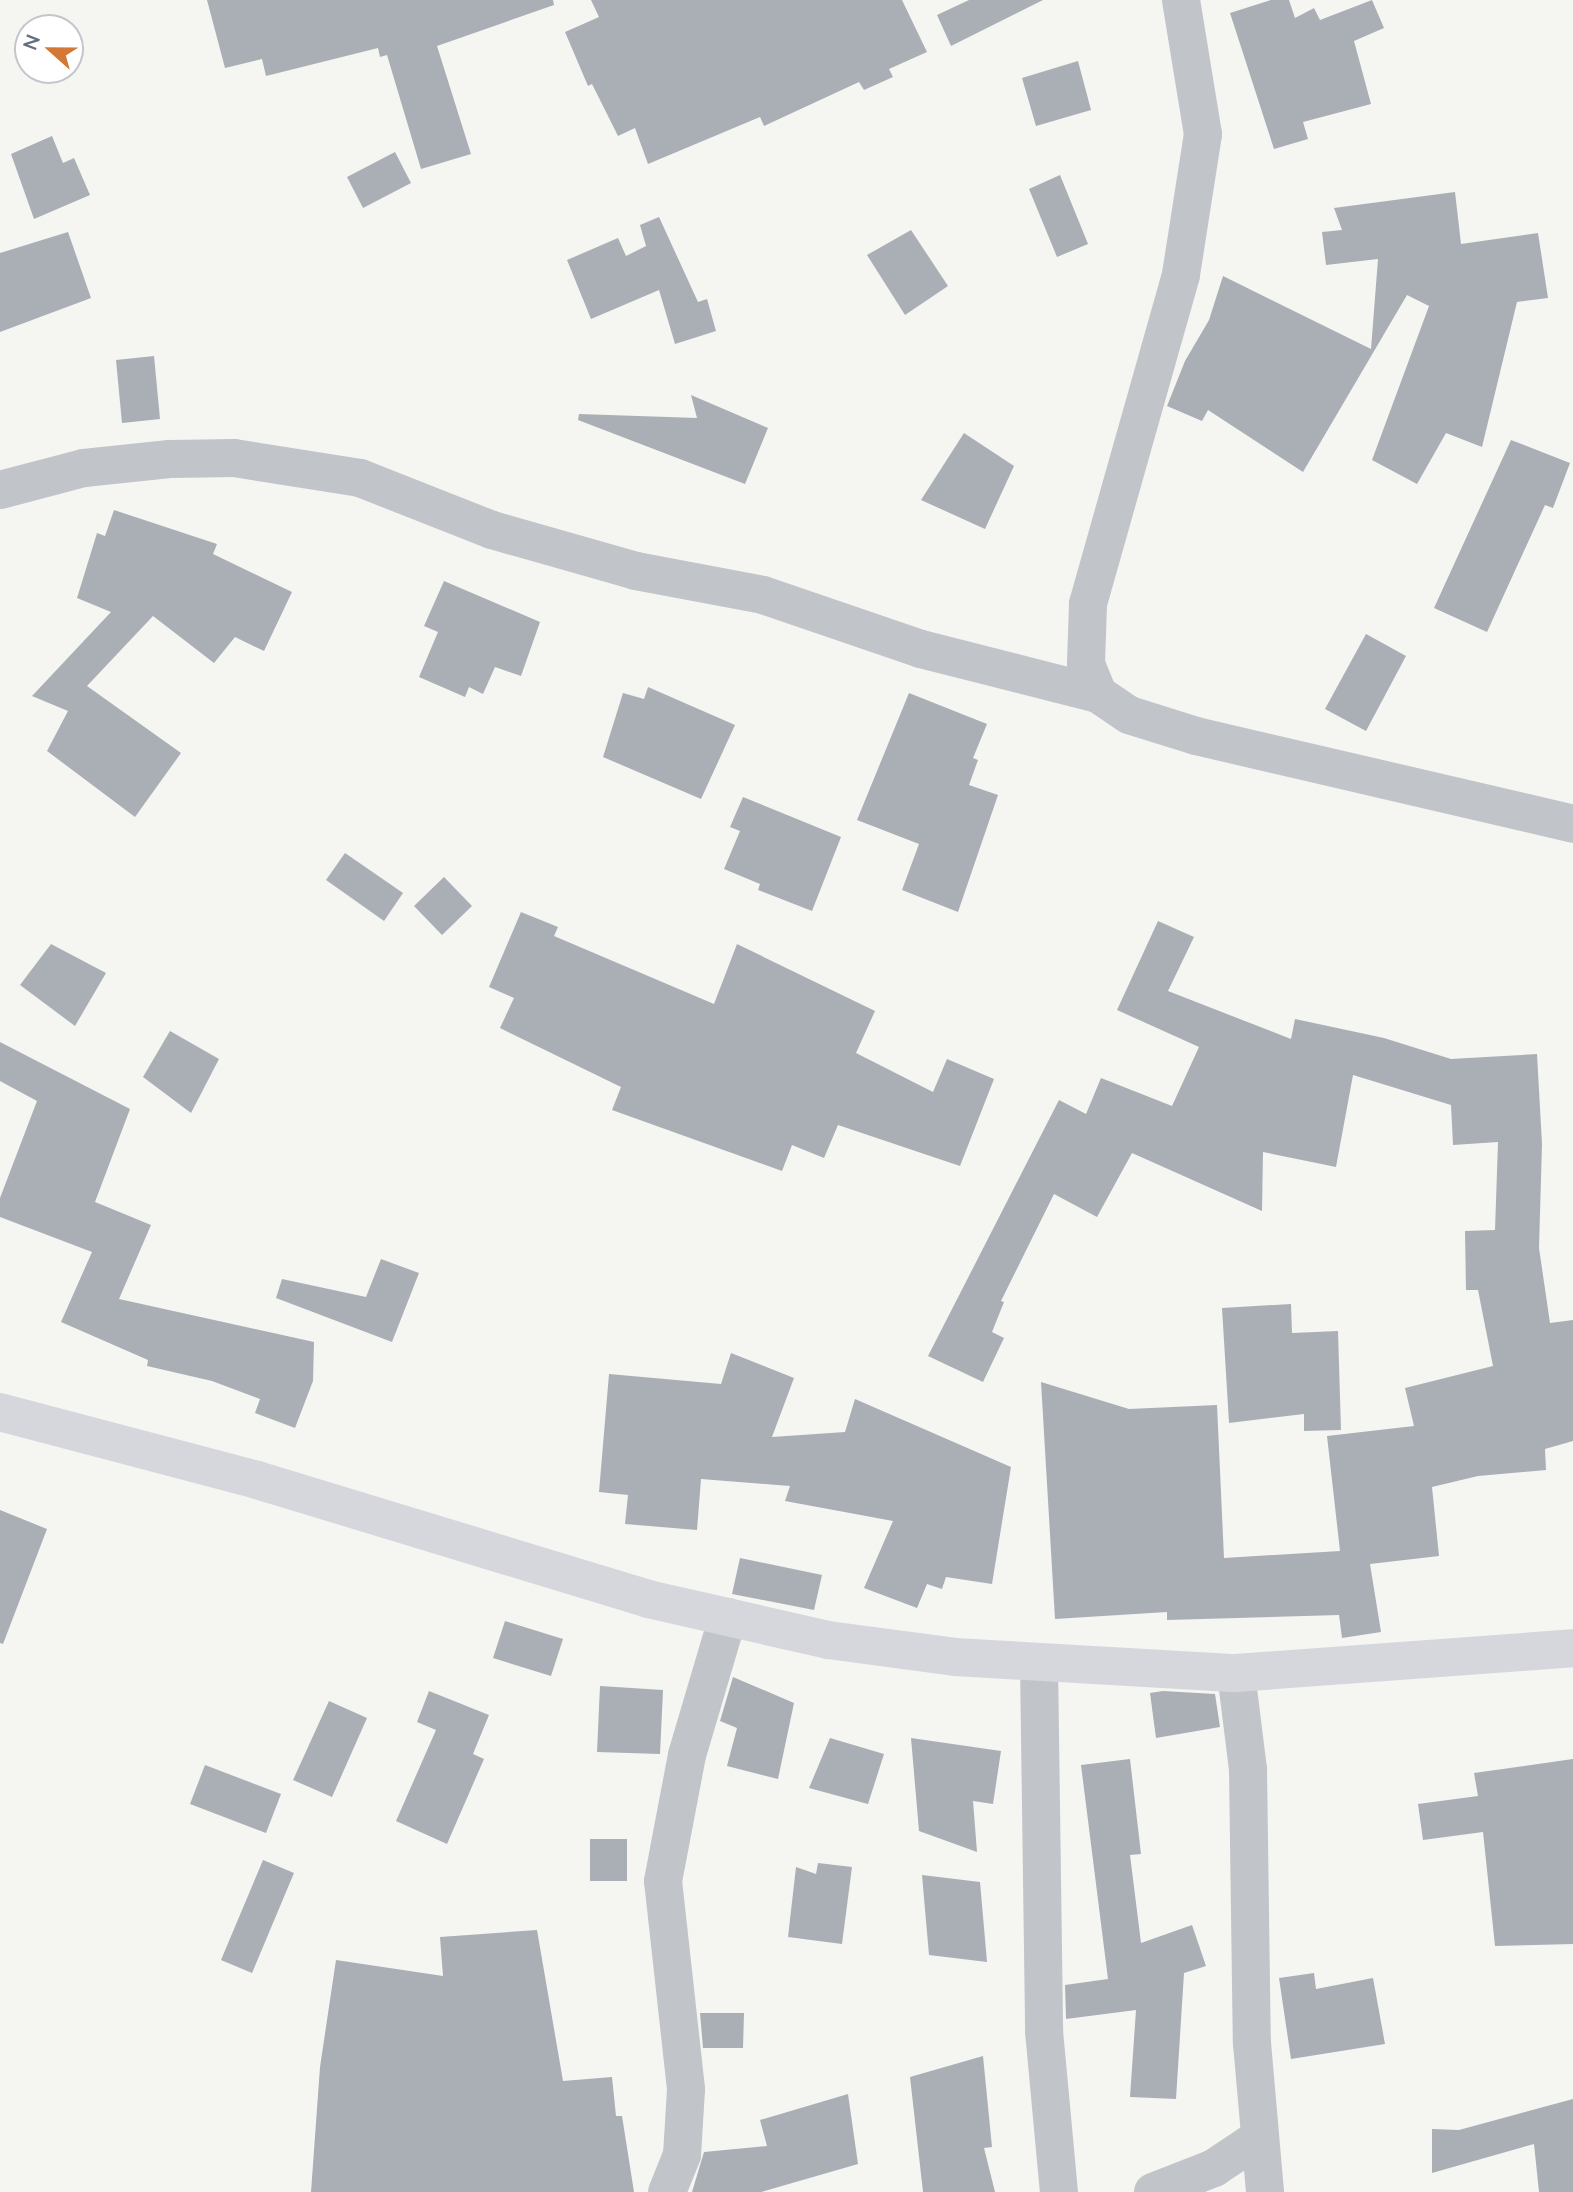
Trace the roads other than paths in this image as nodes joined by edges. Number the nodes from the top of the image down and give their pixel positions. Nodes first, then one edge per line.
1 (1181, 0) edge
2 (0, 490) edge
3 (1098, 694) junction
4 (1573, 824) edge
5 (0, 1412) edge
6 (729, 1617) junction
7 (1573, 1648) edge
8 (1039, 1663) junction
9 (1236, 1673) junction
10 (1259, 2138) junction
11 (667, 2192) edge
12 (1059, 2192) edge
13 (1153, 2192) edge
14 (1265, 2192) edge

1 - 3 street
2 - 3 street
3 - 4 street
5 - 6 street
6 - 8 street
6 - 11 street
7 - 9 street
8 - 9 street
8 - 12 street
9 - 10 street
10 - 13 street
10 - 14 street

